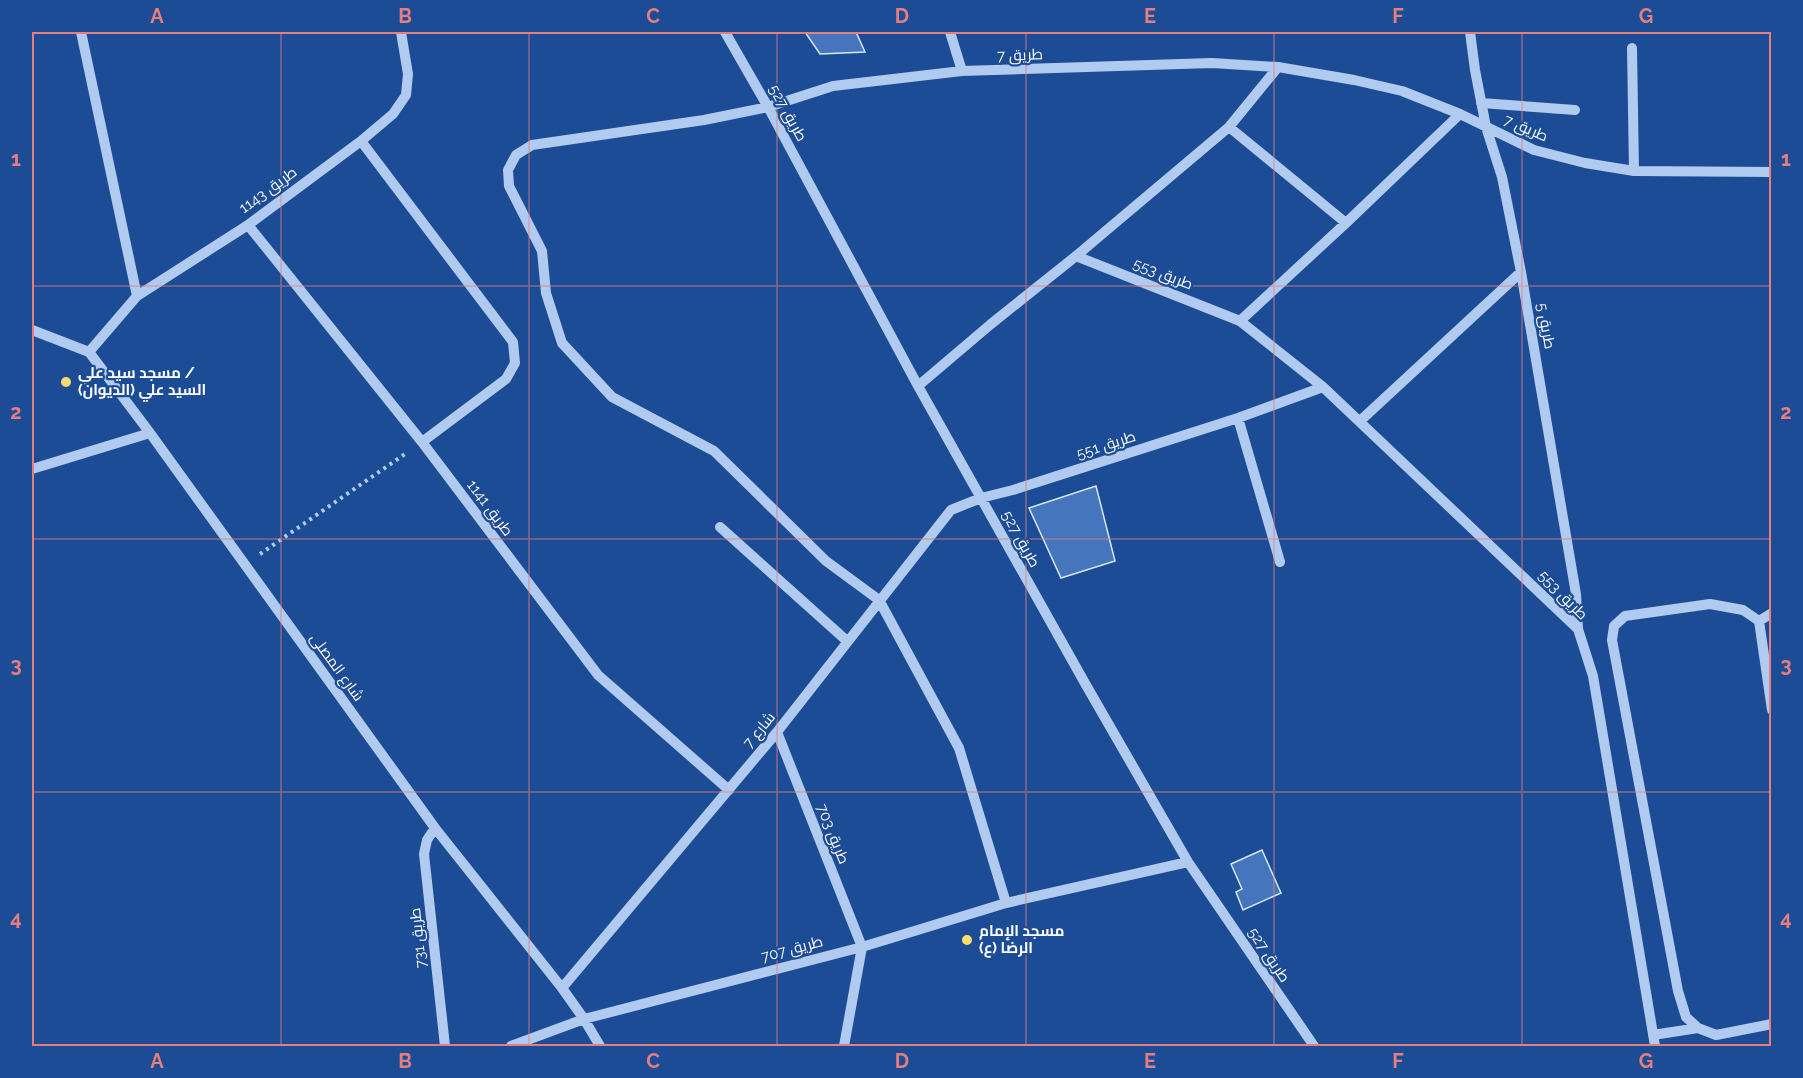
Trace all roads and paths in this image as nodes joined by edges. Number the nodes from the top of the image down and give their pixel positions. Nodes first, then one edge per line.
1 (81, 32) edge
2 (401, 32) edge
3 (725, 32) edge
4 (950, 32) edge
5 (1470, 32) edge
6 (1632, 48) dead end
7 (1278, 67) junction
8 (962, 71) junction
9 (1481, 103) junction
10 (768, 107) junction
11 (1575, 110) dead end
12 (1460, 114) junction
13 (1229, 127) junction
14 (1486, 127) junction
15 (361, 141) junction
16 (1634, 171) junction
17 (1772, 172) edge
18 (1346, 223) junction
19 (248, 225) junction
20 (1076, 256) junction
21 (1521, 272) junction
22 (137, 296) junction
23 (1240, 321) junction
24 (32, 330) edge
25 (89, 352) junction
26 (918, 386) junction
27 (1323, 387) junction
28 (1238, 418) junction
29 (1360, 421) junction
30 (150, 433) junction
31 (422, 442) junction
32 (32, 469) edge
33 (981, 498) junction
34 (720, 527) dead end
35 (1280, 562) dead end
36 (245, 565) junction
37 (879, 600) junction
38 (1772, 613) edge
39 (1759, 621) junction
40 (1578, 629) junction
41 (847, 641) junction
42 (1772, 710) edge
43 (777, 732) junction
44 (729, 790) junction
45 (435, 828) junction
46 (1188, 862) junction
47 (1006, 903) junction
48 (862, 947) junction
49 (562, 988) junction
50 (584, 1019) junction
51 (1772, 1024) edge
52 (1698, 1028) junction
53 (1653, 1035) junction
54 (445, 1047) edge
55 (511, 1047) edge
56 (600, 1047) edge
57 (844, 1047) edge
58 (1314, 1047) edge
59 (1655, 1047) edge

1 - 22 street
2 - 15 street, طريق 1143
3 - 10 street, طريق 527
4 - 8 street
5 - 9 street, طريق 5
6 - 16 street
7 - 8 street, طريق 7
7 - 12 street, طريق 7
7 - 13 street
8 - 10 street, طريق 7
9 - 11 street
9 - 14 street, طريق 5
10 - 26 street, طريق 527
10 - 37 street, طريق 7
12 - 14 street, طريق 7
12 - 18 street
13 - 18 street
13 - 20 street
14 - 16 street, طريق 7
14 - 21 street, طريق 5
15 - 19 street, طريق 1143
15 - 31 street
16 - 17 street, طريق 7
18 - 23 street
19 - 22 street, طريق 1143
19 - 31 street, طريق 1141
20 - 23 street, طريق 553
20 - 26 street
21 - 29 street
21 - 40 street, طريق 5
22 - 25 street, طريق 1143
23 - 27 street, طريق 553
24 - 25 street
25 - 30 street, شارع المصلى
26 - 33 street, طريق 527
27 - 28 street, طريق 551
27 - 29 street, طريق 553
28 - 33 street, طريق 551
28 - 35 street
29 - 40 street, طريق 553
30 - 32 street
30 - 36 street, شارع المصلى
31 - 36 path
31 - 44 street, طريق 1141
33 - 37 street, شارع 7
33 - 46 street, طريق 527
34 - 41 street
36 - 45 street, شارع المصلى
37 - 41 street, شارع 7
37 - 47 street
38 - 39 street
39 - 42 street
39 - 52 street
40 - 53 street, طريق 553
41 - 43 street, شارع 7
43 - 44 street, شارع 7
43 - 48 street, طريق 703
44 - 49 street, شارع 7
45 - 49 street, شارع المصلى
45 - 54 street, طريق 731
46 - 47 street, طريق 707
46 - 58 street, طريق 527
47 - 48 street, طريق 707
48 - 50 street, طريق 707
48 - 57 street
49 - 50 street, شارع المصلى
50 - 55 street, طريق 707
50 - 56 street, شارع المصلى
51 - 52 street
52 - 53 street
53 - 59 street, طريق 553

